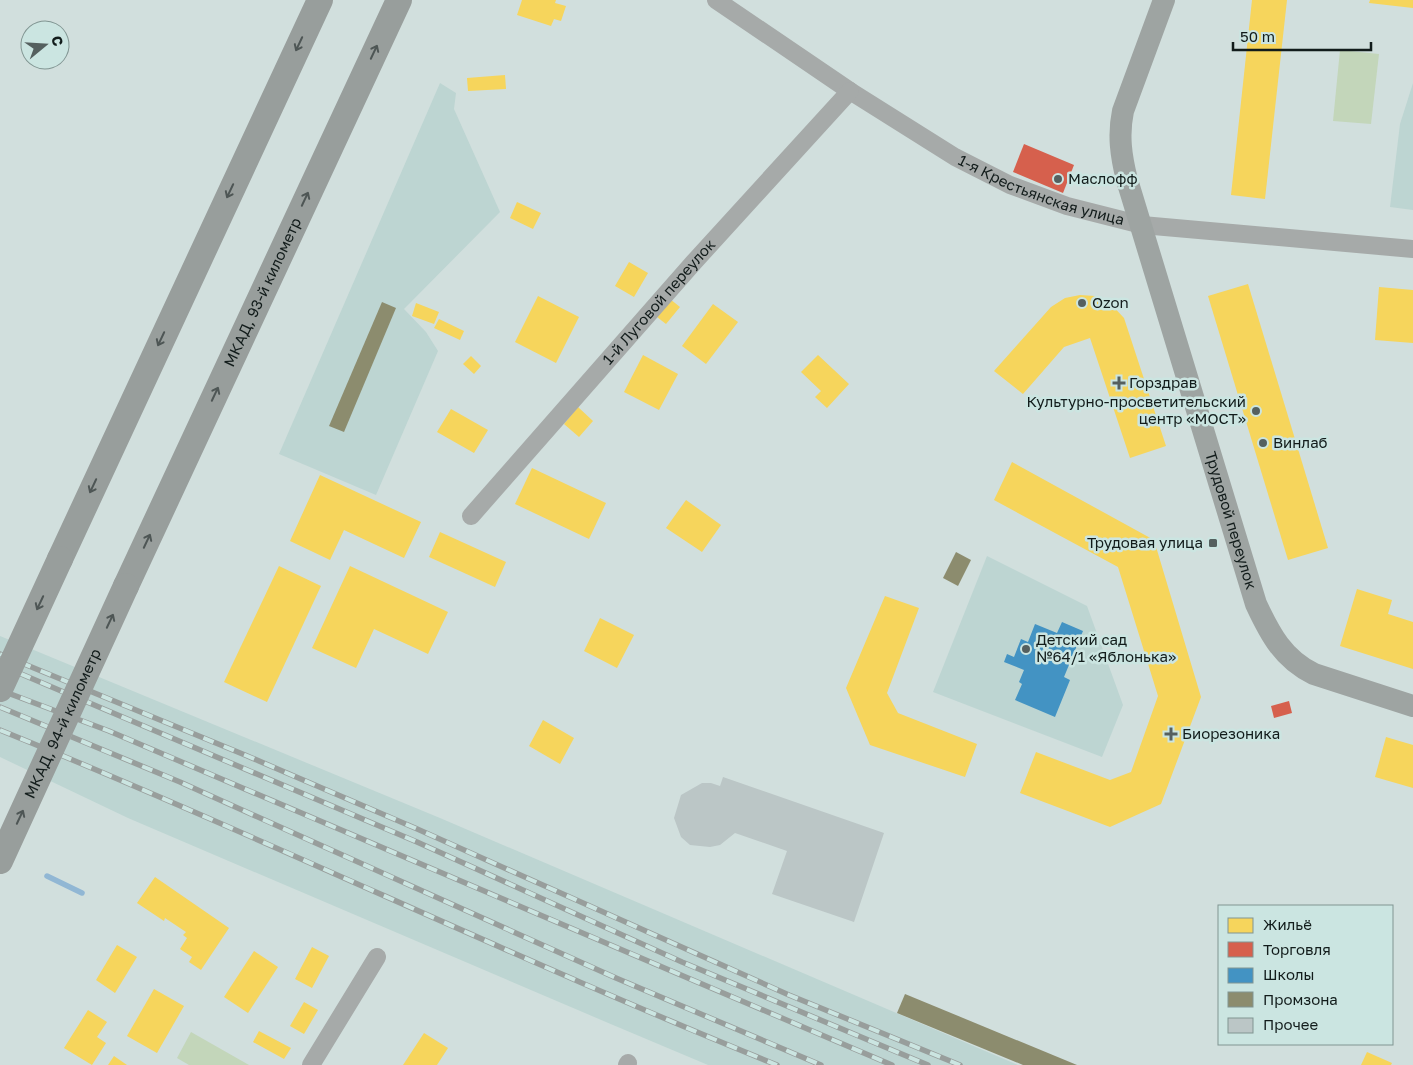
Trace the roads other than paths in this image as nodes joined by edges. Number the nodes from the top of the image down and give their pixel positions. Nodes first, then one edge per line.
1 (320, 0) edge
2 (399, 0) edge
3 (716, 0) edge
4 (1164, 0) edge
5 (850, 91) junction
6 (1142, 225) junction
7 (1413, 249) edge
8 (471, 516) dead end
9 (126, 586) joint
10 (0, 689) edge
11 (1413, 706) edge
12 (0, 861) edge
13 (377, 957) dead end
14 (311, 1065) edge

1 -> 10 highway, bridge
9 -> 2 highway, МКАД, 93-й километр
3 - 5 street, 1-я Крестьянская улица
4 - 6 main road, Трудовой переулок
5 - 6 street, 1-я Крестьянская улица
5 - 8 street, 1-й Луговой переулок
6 - 7 street, 1-я Крестьянская улица
6 - 11 main road, Трудовой переулок
12 -> 9 highway, МКАД, 94-й километр, bridge
13 - 14 street

